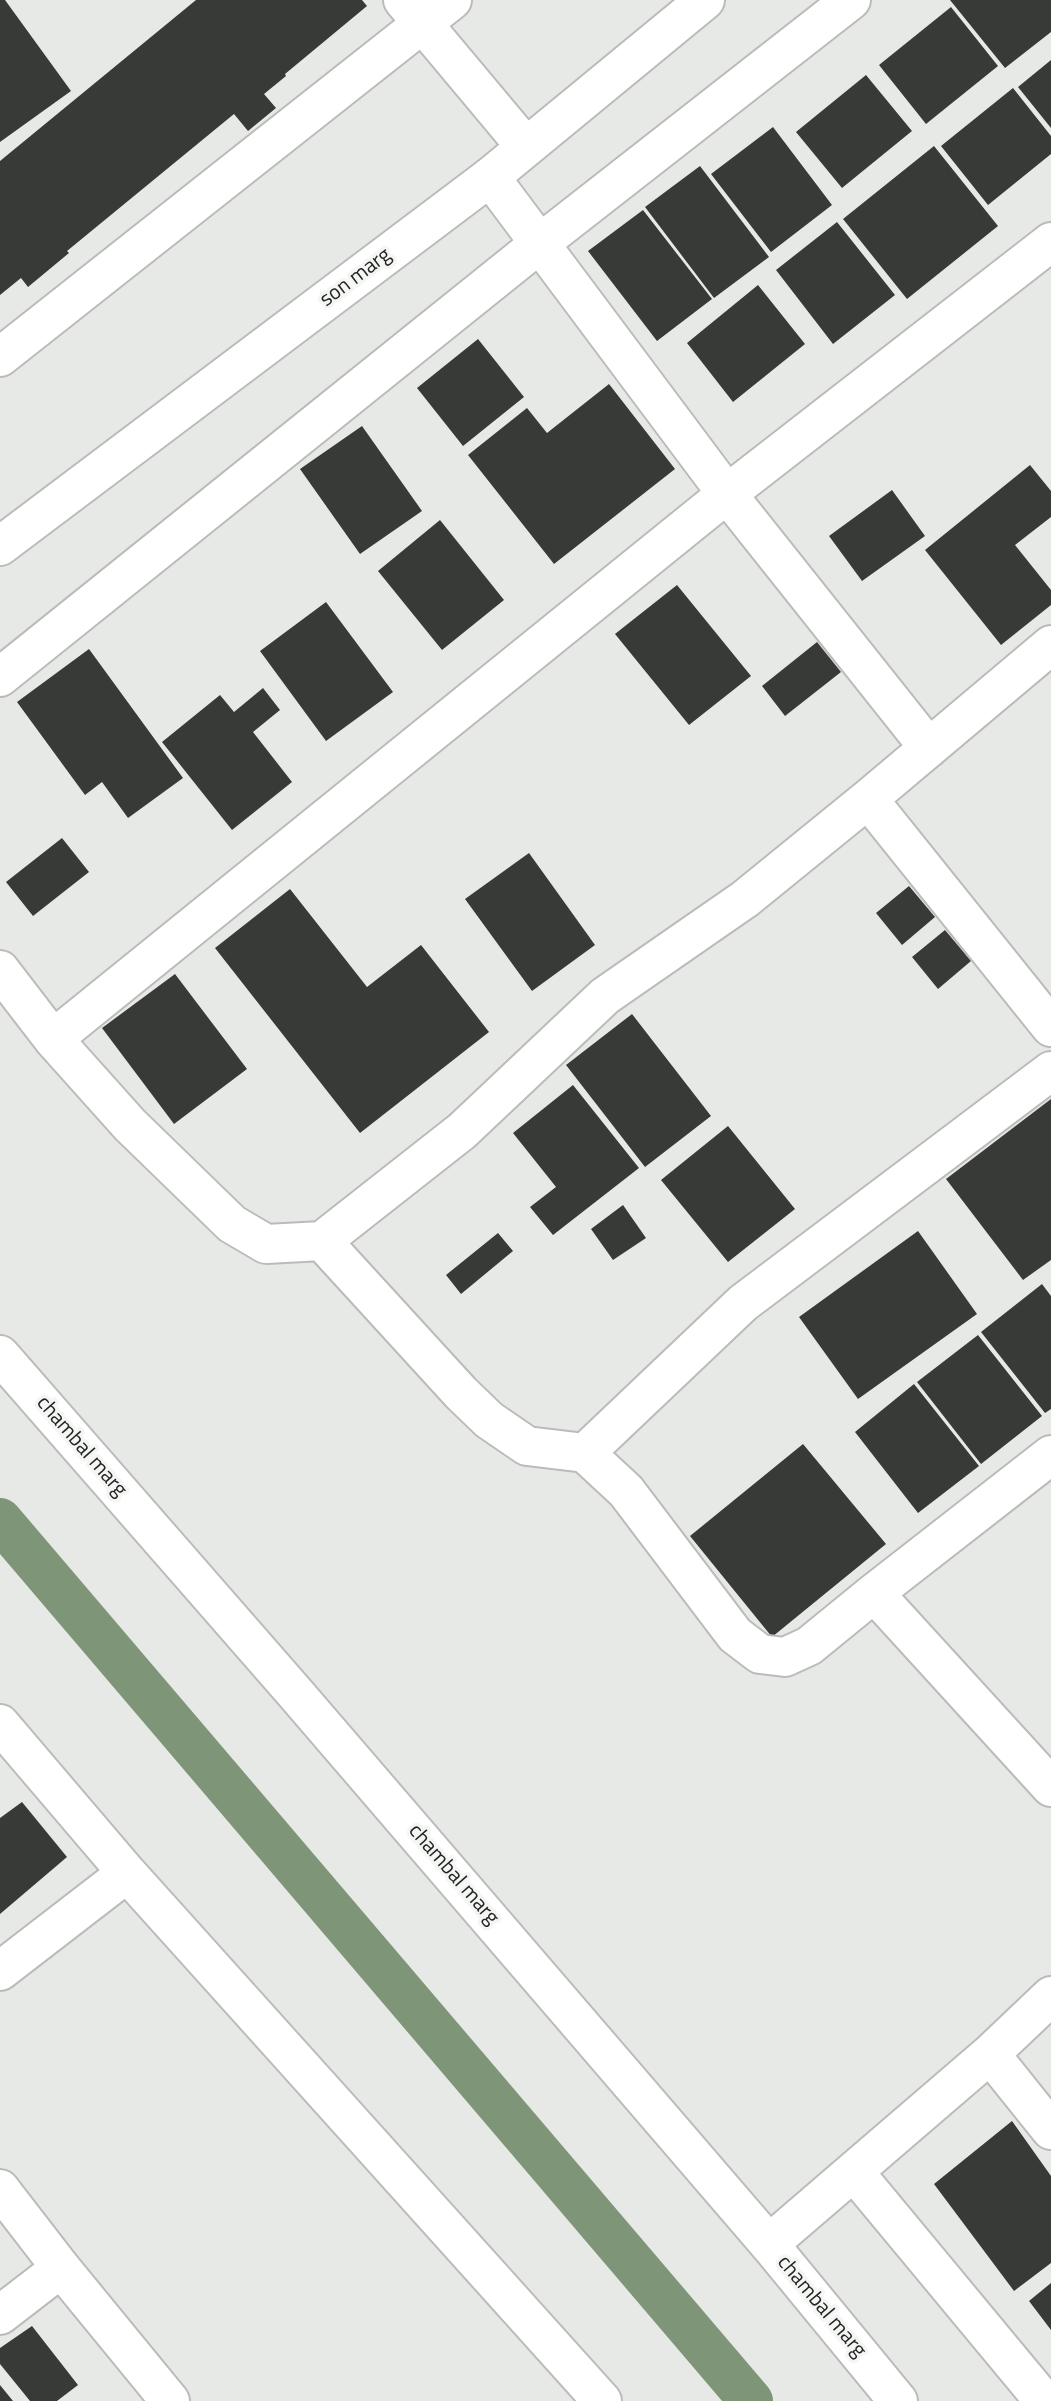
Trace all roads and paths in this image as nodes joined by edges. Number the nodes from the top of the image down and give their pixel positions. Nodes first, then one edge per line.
1 (452, 0) edge
2 (705, 0) edge
3 (851, 0) edge
4 (413, 12) edge
5 (526, 147) junction
6 (490, 177) junction
7 (1051, 242) edge
8 (539, 244) junction
9 (0, 357) edge
10 (727, 494) junction
11 (0, 547) edge
12 (1051, 645) edge
13 (0, 677) edge
14 (929, 748) junction
15 (868, 799) junction
16 (0, 970) edge
17 (1051, 1027) edge
18 (53, 1039) junction
19 (1051, 1071) edge
20 (322, 1241) junction
21 (0, 1355) edge
22 (585, 1453) junction
23 (1051, 1455) edge
24 (874, 1592) junction
25 (0, 1724) edge
26 (1051, 1787) edge
27 (127, 1873) junction
28 (0, 1971) edge
29 (1048, 2005) edge
30 (990, 2054) junction
31 (1051, 2130) edge
32 (854, 2172) junction
33 (0, 2189) edge
34 (769, 2244) junction
35 (61, 2268) junction
36 (0, 2315) edge
37 (170, 2401) edge
38 (602, 2401) edge
39 (898, 2401) edge
40 (1044, 2401) edge

1 - 4 street
2 - 5 street, son marg
3 - 8 street
4 - 5 street
4 - 9 street
5 - 6 street, son marg
6 - 8 street
6 - 11 street, son marg
7 - 10 street
8 - 10 street
8 - 13 street
10 - 14 street
10 - 18 street
12 - 14 street
14 - 15 street
15 - 17 street
15 - 20 street
16 - 18 street
18 - 20 street
19 - 22 street
20 - 22 street
21 - 34 street, chambal marg
22 - 24 street
23 - 24 street
24 - 26 street
25 - 27 street
27 - 28 street
27 - 38 street
29 - 30 street
30 - 31 street
30 - 32 street
32 - 34 street
32 - 40 street
33 - 35 street
34 - 39 street, chambal marg
35 - 36 street
35 - 37 street

